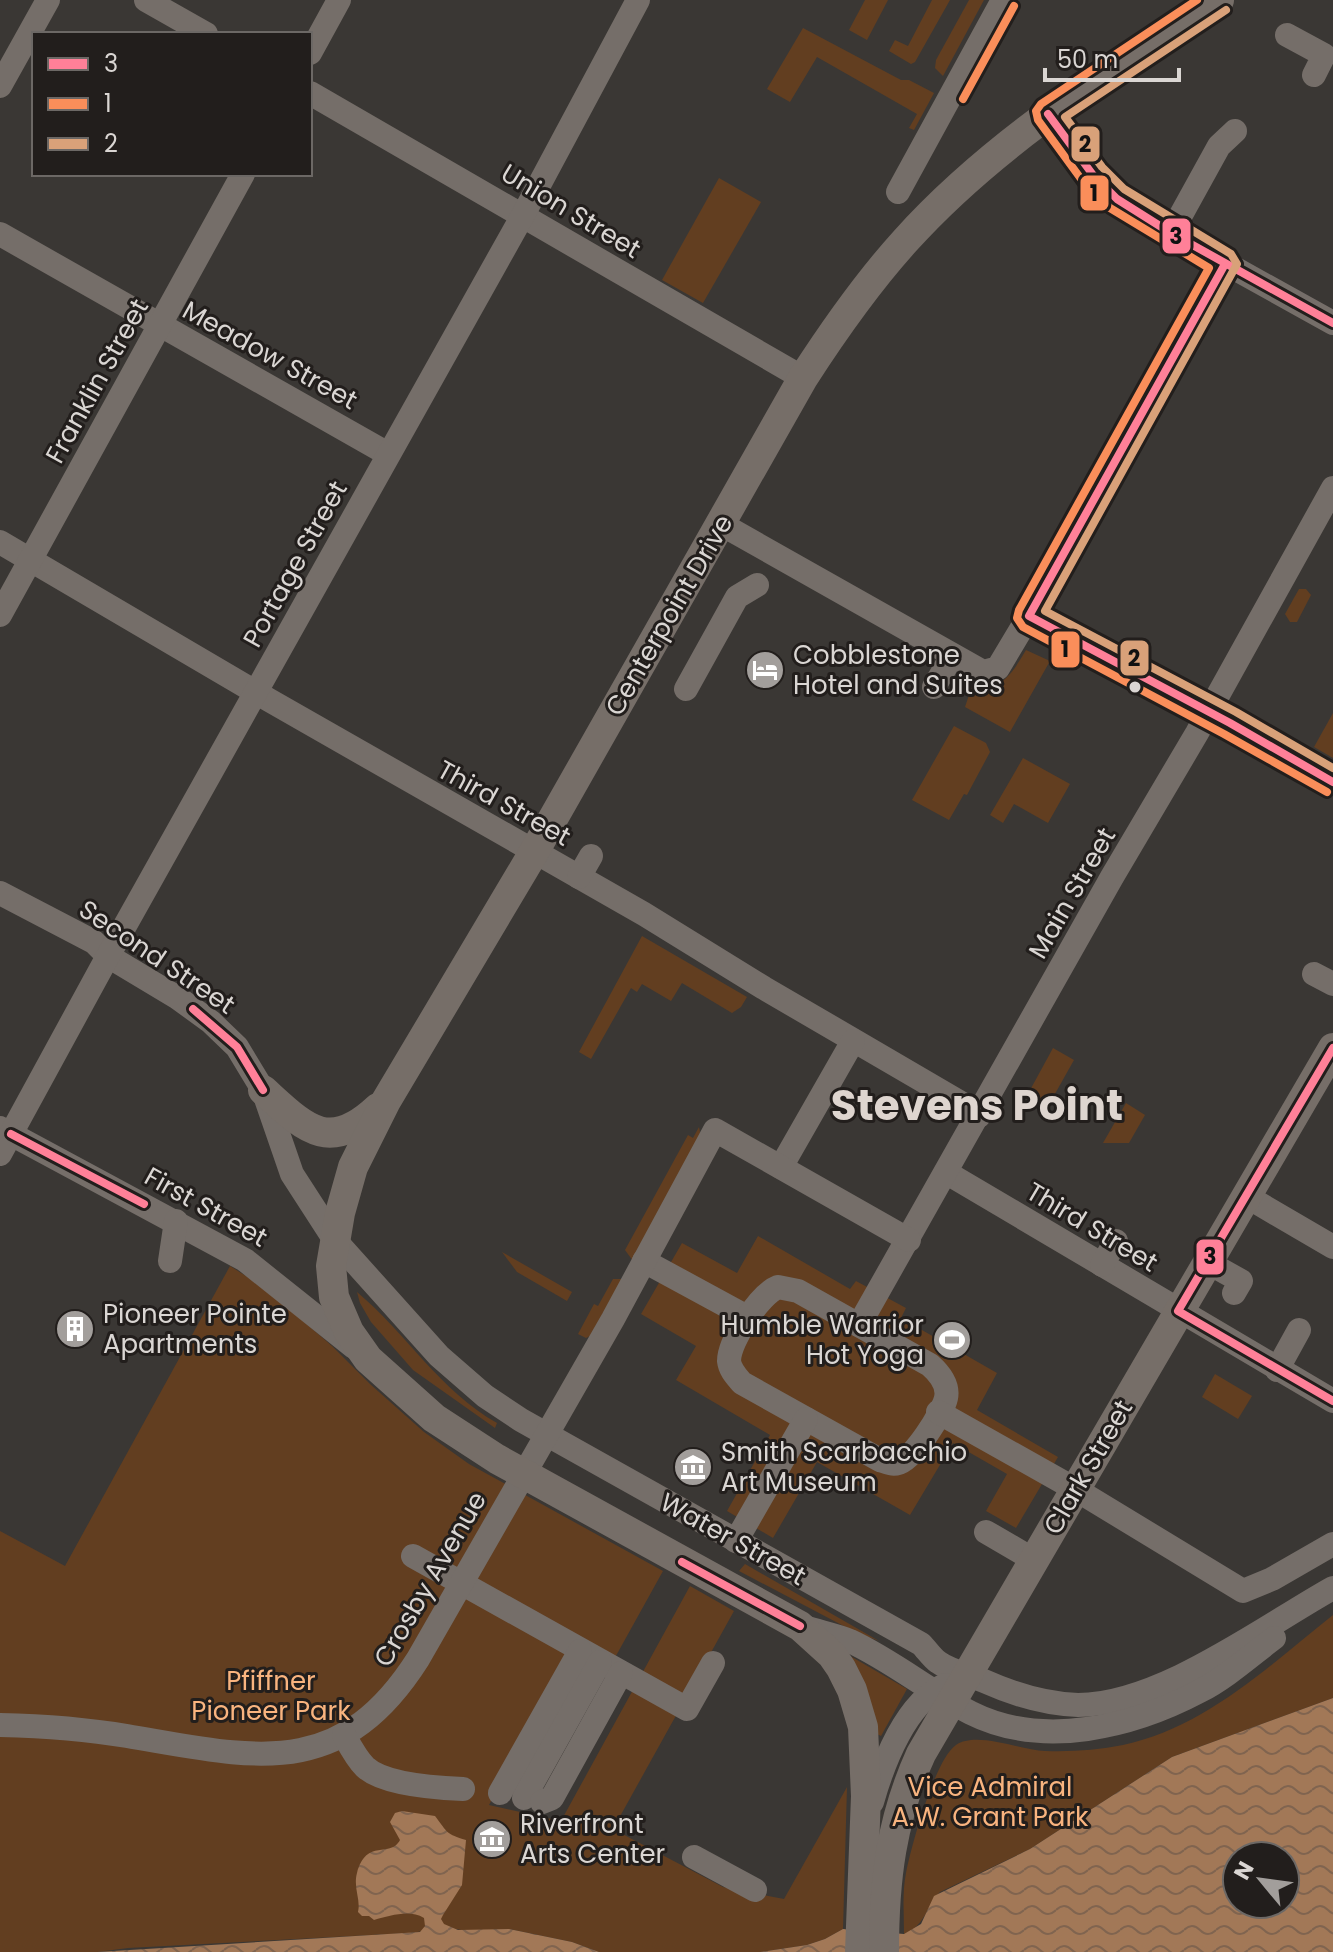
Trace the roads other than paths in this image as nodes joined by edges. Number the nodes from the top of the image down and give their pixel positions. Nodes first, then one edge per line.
1 (48, 0) edge
2 (146, 0) edge
3 (339, 0) edge
4 (638, 0) edge
5 (1003, 0) edge
6 (1219, 0) edge
7 (202, 32) edge
8 (1287, 35) dead end
9 (312, 49) edge
10 (1314, 75) dead end
11 (0, 86) edge
12 (312, 94) edge
13 (1048, 114) junction
14 (1231, 144) dead end
15 (242, 176) edge
16 (898, 192) dead end
17 (523, 215) junction
18 (1171, 233) junction
19 (0, 234) edge
20 (1225, 264) junction
21 (1333, 323) edge
22 (160, 325) junction
23 (803, 378) junction
24 (388, 454) junction
25 (1333, 488) edge
26 (721, 524) junction
27 (0, 542) edge
28 (31, 559) junction
29 (757, 585) dead end
30 (0, 615) edge
31 (1029, 616) junction
32 (952, 656) junction
33 (934, 687) dead end
34 (686, 689) dead end
35 (256, 692) junction
36 (1209, 712) junction
37 (1333, 782) edge
38 (534, 852) junction
39 (591, 856) dead end
40 (579, 877) junction
41 (0, 893) edge
42 (108, 956) junction
43 (853, 1041) junction
44 (1333, 1048) edge
45 (263, 1090) junction
46 (386, 1101) junction
47 (979, 1116) junction
48 (4, 1139) edge
49 (781, 1167) junction
50 (947, 1173) junction
51 (1246, 1196) junction
52 (176, 1221) junction
53 (334, 1239) junction
54 (909, 1240) junction
55 (1116, 1241) dead end
56 (1333, 1247) edge
57 (170, 1261) dead end
58 (644, 1261) junction
59 (1207, 1262) junction
60 (1090, 1265) junction
61 (1234, 1293) dead end
62 (1178, 1311) junction
63 (749, 1318) junction
64 (859, 1325) junction
65 (1299, 1330) dead end
66 (368, 1359) junction
67 (1277, 1370) junction
68 (1333, 1401) edge
69 (938, 1412) junction
70 (806, 1419) junction
71 (546, 1434) junction
72 (523, 1474) junction
73 (1075, 1489) junction
74 (986, 1532) dead end
75 (736, 1541) junction
76 (1333, 1544) edge
77 (413, 1556) dead end
78 (1034, 1560) junction
79 (461, 1585) junction
80 (1333, 1590) edge
81 (800, 1626) junction
82 (601, 1662) junction
83 (713, 1663) dead end
84 (970, 1675) junction
85 (942, 1696) junction
86 (0, 1725) edge
87 (344, 1735) junction
88 (463, 1789) dead end
89 (864, 1830) junction
90 (694, 1857) dead end
91 (755, 1890) dead end
92 (873, 1900) junction
93 (860, 1952) edge
94 (884, 1952) edge

1 - 11 street
2 - 7 street
3 - 9 street
4 - 17 street, Portage Street
5 - 16 street
6 - 13 main road, Centerpoint Drive
8 - 10 street
12 - 17 street, Union Street
13 - 18 street
13 - 23 main road, Centerpoint Drive
14 - 18 street
15 - 22 street, Franklin Street
17 - 23 street, Union Street
17 - 24 street, Portage Street
18 - 20 street
19 - 22 street, Meadow Street
20 - 21 street
20 - 31 street
22 - 24 street, Meadow Street
22 - 28 street, Franklin Street
23 - 26 main road, Centerpoint Drive
24 - 35 street, Portage Street
25 - 36 street, Main Street
26 - 32 street
26 - 38 main road, Centerpoint Drive
27 - 28 street, Third Street
28 - 30 street, Franklin Street
28 - 35 street, Third Street
29 - 34 street
31 - 32 street
31 - 36 street
32 - 33 street
35 - 38 street, Third Street
35 - 42 street, Portage Street
36 - 37 street
36 - 47 street, Main Street
38 - 40 street, Third Street
38 - 46 main road, Centerpoint Drive
39 - 40 street
40 - 43 street, Third Street
41 - 42 street, Second Street
42 - 45 street, Second Street
42 - 48 street, Portage Street
43 - 47 street, Third Street
43 - 49 street
44 - 51 main road, Clark Street
45 - 46 main road
45 - 53 street, Water Street
46 - 53 main road, Centerpoint Drive
47 - 50 street, Main Street
48 - 52 street, First Street
49 - 54 street
49 - 58 street, Crosby Avenue
50 - 54 street, Main Street
50 - 60 street, Third Street
51 - 56 street
51 - 59 main road, Clark Street
52 - 57 street
52 - 66 street, First Street
53 - 66 main road, Centerpoint Drive
53 - 71 street, Water Street
54 - 64 street, Main Street
55 - 60 street
58 - 63 street
58 - 71 street, Crosby Avenue
59 - 61 street
59 - 62 main road, Clark Street
60 - 62 street, Third Street
62 - 67 street, Third Street
62 - 73 main road, Clark Street
63 - 64 street
63 - 70 street
64 - 69 street
65 - 67 street
66 - 72 main road, Water Street
67 - 68 street, Third Street
69 - 70 street
69 - 73 street
70 - 75 street
71 - 72 street, Crosby Avenue
71 - 75 street, Water Street
72 - 79 street, Crosby Avenue
72 - 81 main road, Water Street
73 - 76 street
73 - 78 main road, Clark Street
74 - 78 street
75 - 84 street, Water Street
77 - 79 street
78 - 84 main road, Clark Street
79 - 82 street
79 - 87 street, Crosby Avenue
80 - 84 street, Water Street
80 - 85 street, Water Street
81 - 85 street, Water Street
81 - 89 main road
82 - 82 street
82 - 83 street
84 - 85 main road, Clark Street
85 - 89 street
85 - 92 main road, Clark Street
86 - 87 street, Crosby Avenue
87 - 88 street
89 - 92 main road
90 - 91 street
92 - 93 main road
92 - 94 main road

